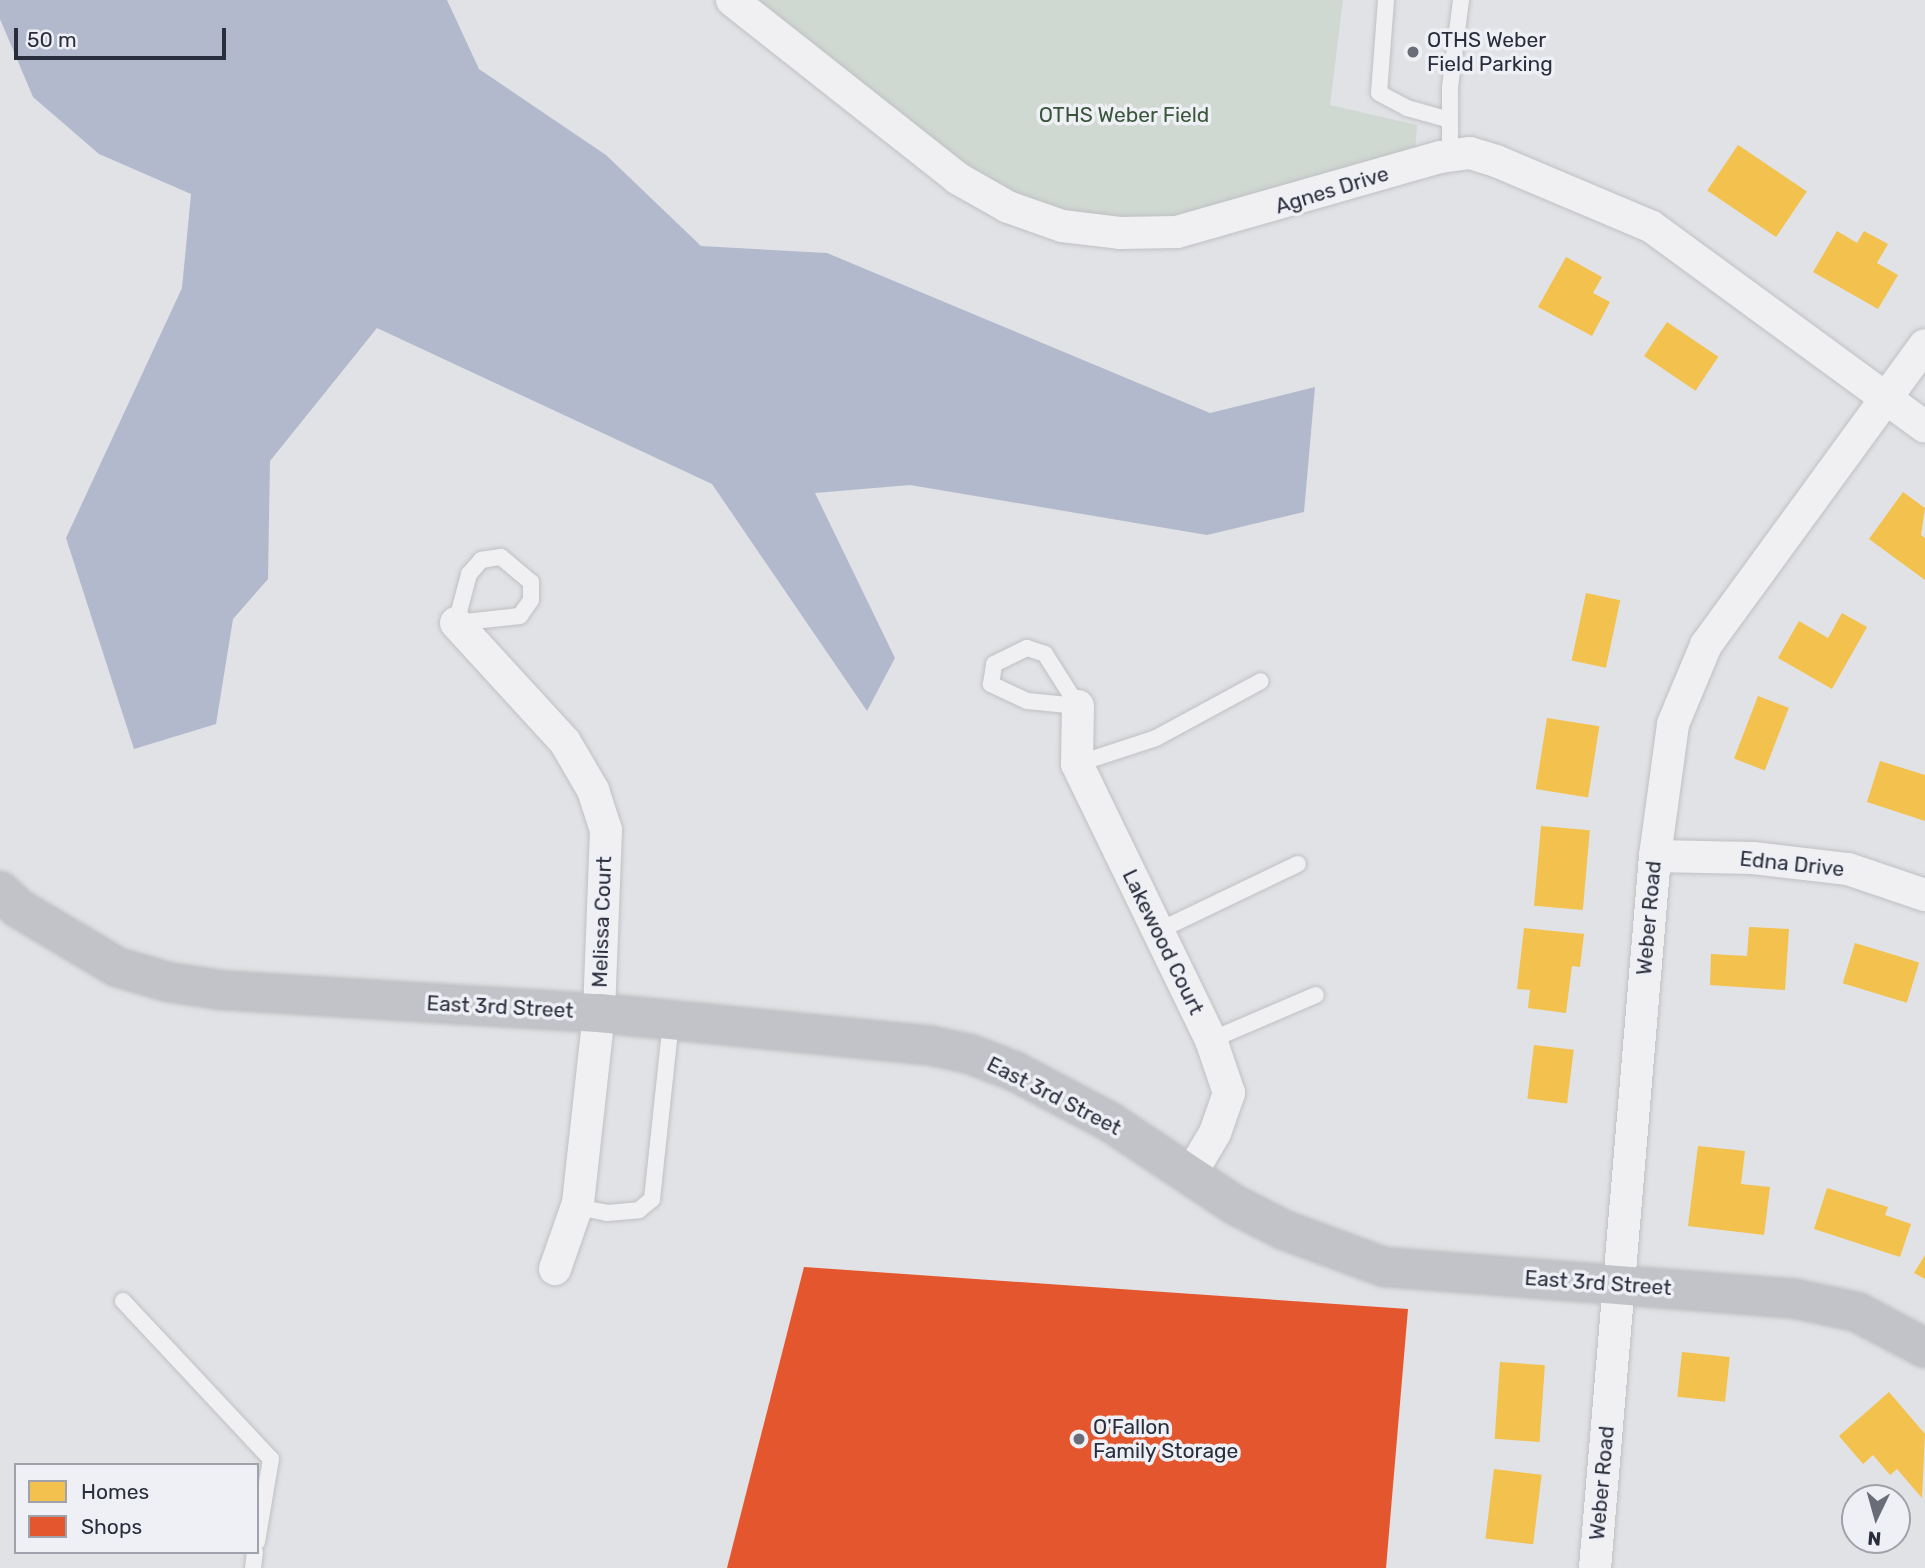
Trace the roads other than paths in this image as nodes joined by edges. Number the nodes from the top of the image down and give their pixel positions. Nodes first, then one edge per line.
1 (732, 0) edge
2 (1386, 0) edge
3 (1461, 0) edge
4 (1450, 120) junction
5 (1450, 156) junction
6 (1925, 345) edge
7 (1886, 398) junction
8 (1925, 427) edge
9 (456, 622) junction
10 (1261, 681) dead end
11 (1078, 706) junction
12 (1077, 764) junction
13 (1655, 856) junction
14 (1298, 864) dead end
15 (0, 891) edge
16 (1925, 895) edge
17 (1158, 931) junction
18 (1316, 995) dead end
19 (599, 1013) junction
20 (671, 1020) junction
21 (1210, 1040) junction
22 (1190, 1175) junction
23 (577, 1207) junction
24 (555, 1269) dead end
25 (1618, 1284) junction
26 (123, 1301) dead end
27 (1925, 1348) edge
28 (259, 1530) edge
29 (1595, 1568) edge

1 - 5 street, Agnes Drive
2 - 4 lane
3 - 4 lane
4 - 5 lane
5 - 7 street, Agnes Drive
6 - 7 street, Weber Road
7 - 8 street, Agnes Drive
7 - 13 street, Weber Road
9 - 9 lane
9 - 19 street, Melissa Court
10 - 12 lane
11 - 11 lane
11 - 12 street, Lakewood Court
12 - 17 street, Lakewood Court
13 - 16 street, Edna Drive
13 - 25 street, Weber Road
14 - 17 lane
15 - 19 street, East 3rd Street
17 - 21 street, Lakewood Court
18 - 21 lane
19 - 20 street, East 3rd Street
19 - 23 street, Melissa Court
20 - 22 street, East 3rd Street
20 - 23 lane
21 - 22 street, Lakewood Court
22 - 25 street, East 3rd Street
23 - 24 street, Melissa Court
25 - 27 street, East 3rd Street
25 - 29 street, Weber Road
26 - 28 lane

